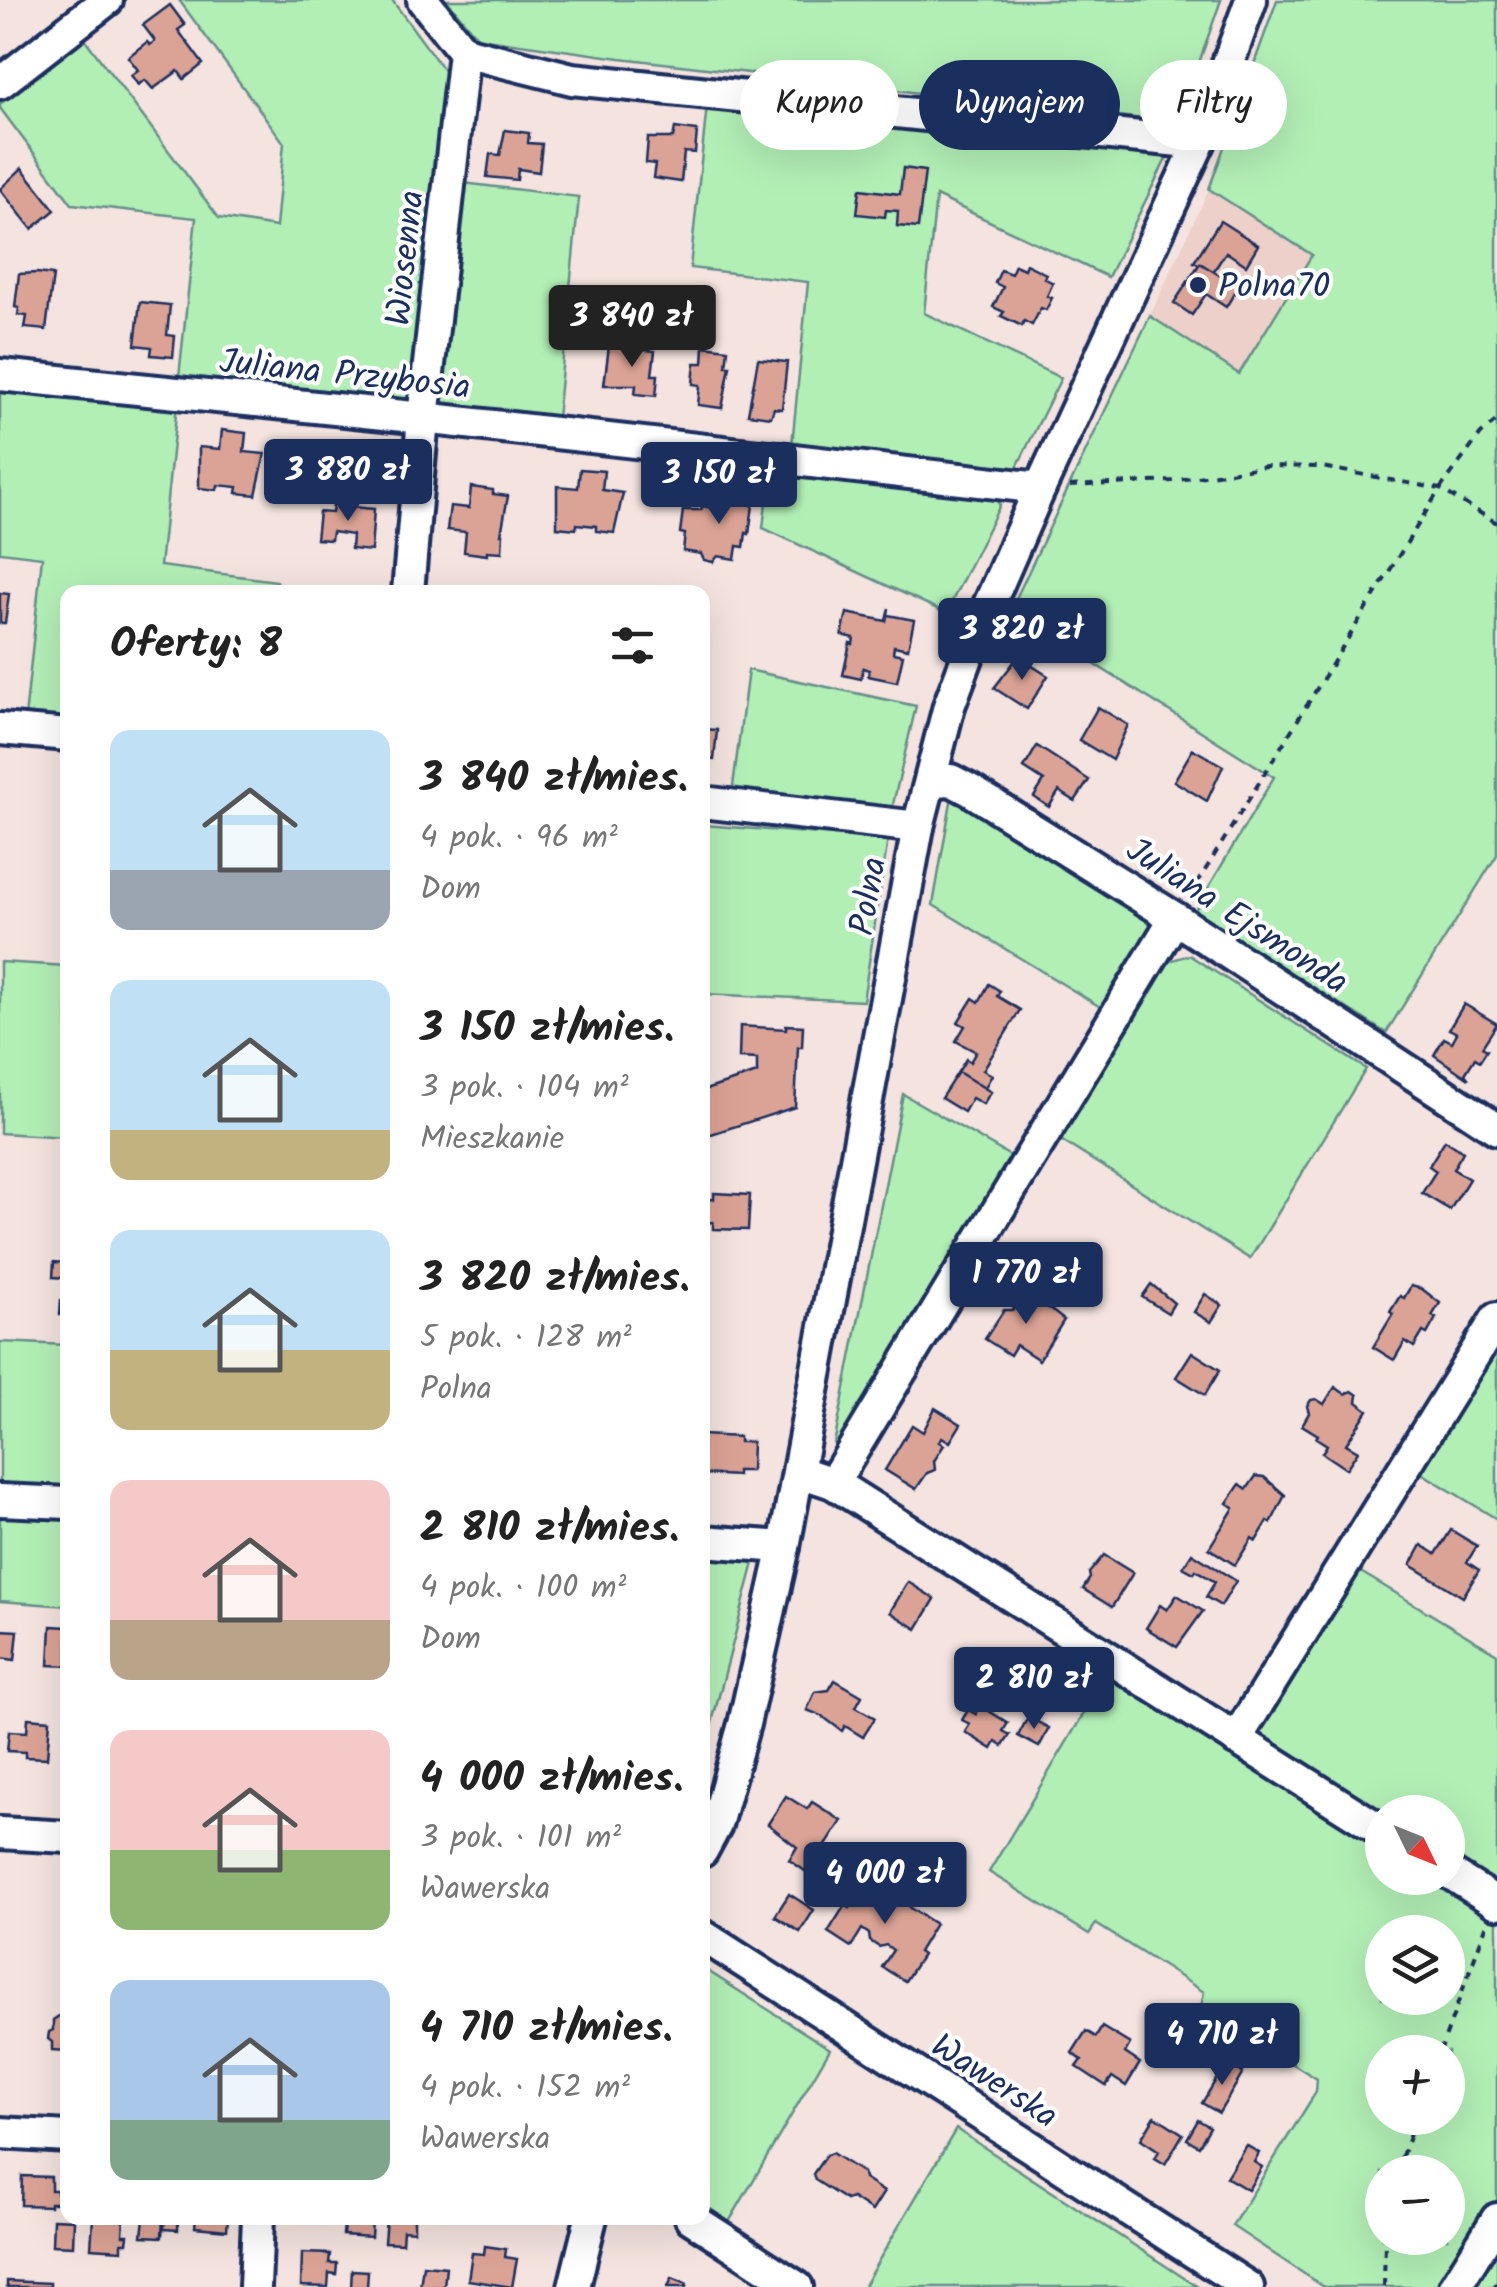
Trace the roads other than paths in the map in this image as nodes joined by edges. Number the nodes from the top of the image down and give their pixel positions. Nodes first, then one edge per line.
1 (422, 0) edge
2 (1251, 0) edge
3 (92, 6) edge
4 (464, 52) junction
5 (1229, 60) edge
6 (0, 83) edge
7 (1140, 138) edge
8 (1196, 150) edge
9 (0, 375) edge
10 (423, 418) junction
11 (1040, 488) junction
12 (409, 585) edge
13 (0, 729) edge
14 (60, 735) edge
15 (932, 781) junction
16 (710, 803) edge
17 (918, 827) junction
18 (1176, 918) junction
19 (1497, 1129) edge
20 (1497, 1318) edge
21 (800, 1472) junction
22 (833, 1483) junction
23 (0, 1500) edge
24 (60, 1504) edge
25 (710, 1542) edge
26 (784, 1547) junction
27 (1236, 1739) junction
28 (1365, 1820) edge
29 (0, 1833) edge
30 (710, 1836) edge
31 (60, 1837) edge
32 (1465, 1883) edge
33 (1496, 1902) edge
34 (710, 1939) edge
35 (0, 2133) edge
36 (60, 2136) edge
37 (1497, 2218) edge
38 (258, 2225) edge
39 (589, 2225) edge
40 (702, 2225) edge
41 (255, 2287) edge
42 (574, 2287) edge
43 (797, 2287) edge
44 (1248, 2287) edge
45 (1455, 2287) edge

1 - 4 street
2 - 5 street, Polna
3 - 6 street
4 - 7 street
4 - 10 street, Wiosenna
8 - 11 street, Polna
9 - 10 street, Juliana Przybosia
10 - 11 street, Juliana Przybosia
10 - 12 street, Wiosenna
11 - 15 street, Polna
13 - 14 street
15 - 17 street, Polna
15 - 18 street, Juliana Ejsmonda
16 - 17 street
17 - 21 street, Polna
18 - 19 street, Juliana Ejsmonda
18 - 22 street
20 - 27 street
21 - 22 street
21 - 26 street, Polna
22 - 27 street
23 - 24 street
25 - 26 street
26 - 30 street, Polna
27 - 28 street
29 - 31 street
32 - 33 street
34 - 44 street, Wawerska
35 - 36 street
37 - 45 street
38 - 41 street
39 - 42 street
40 - 43 street

